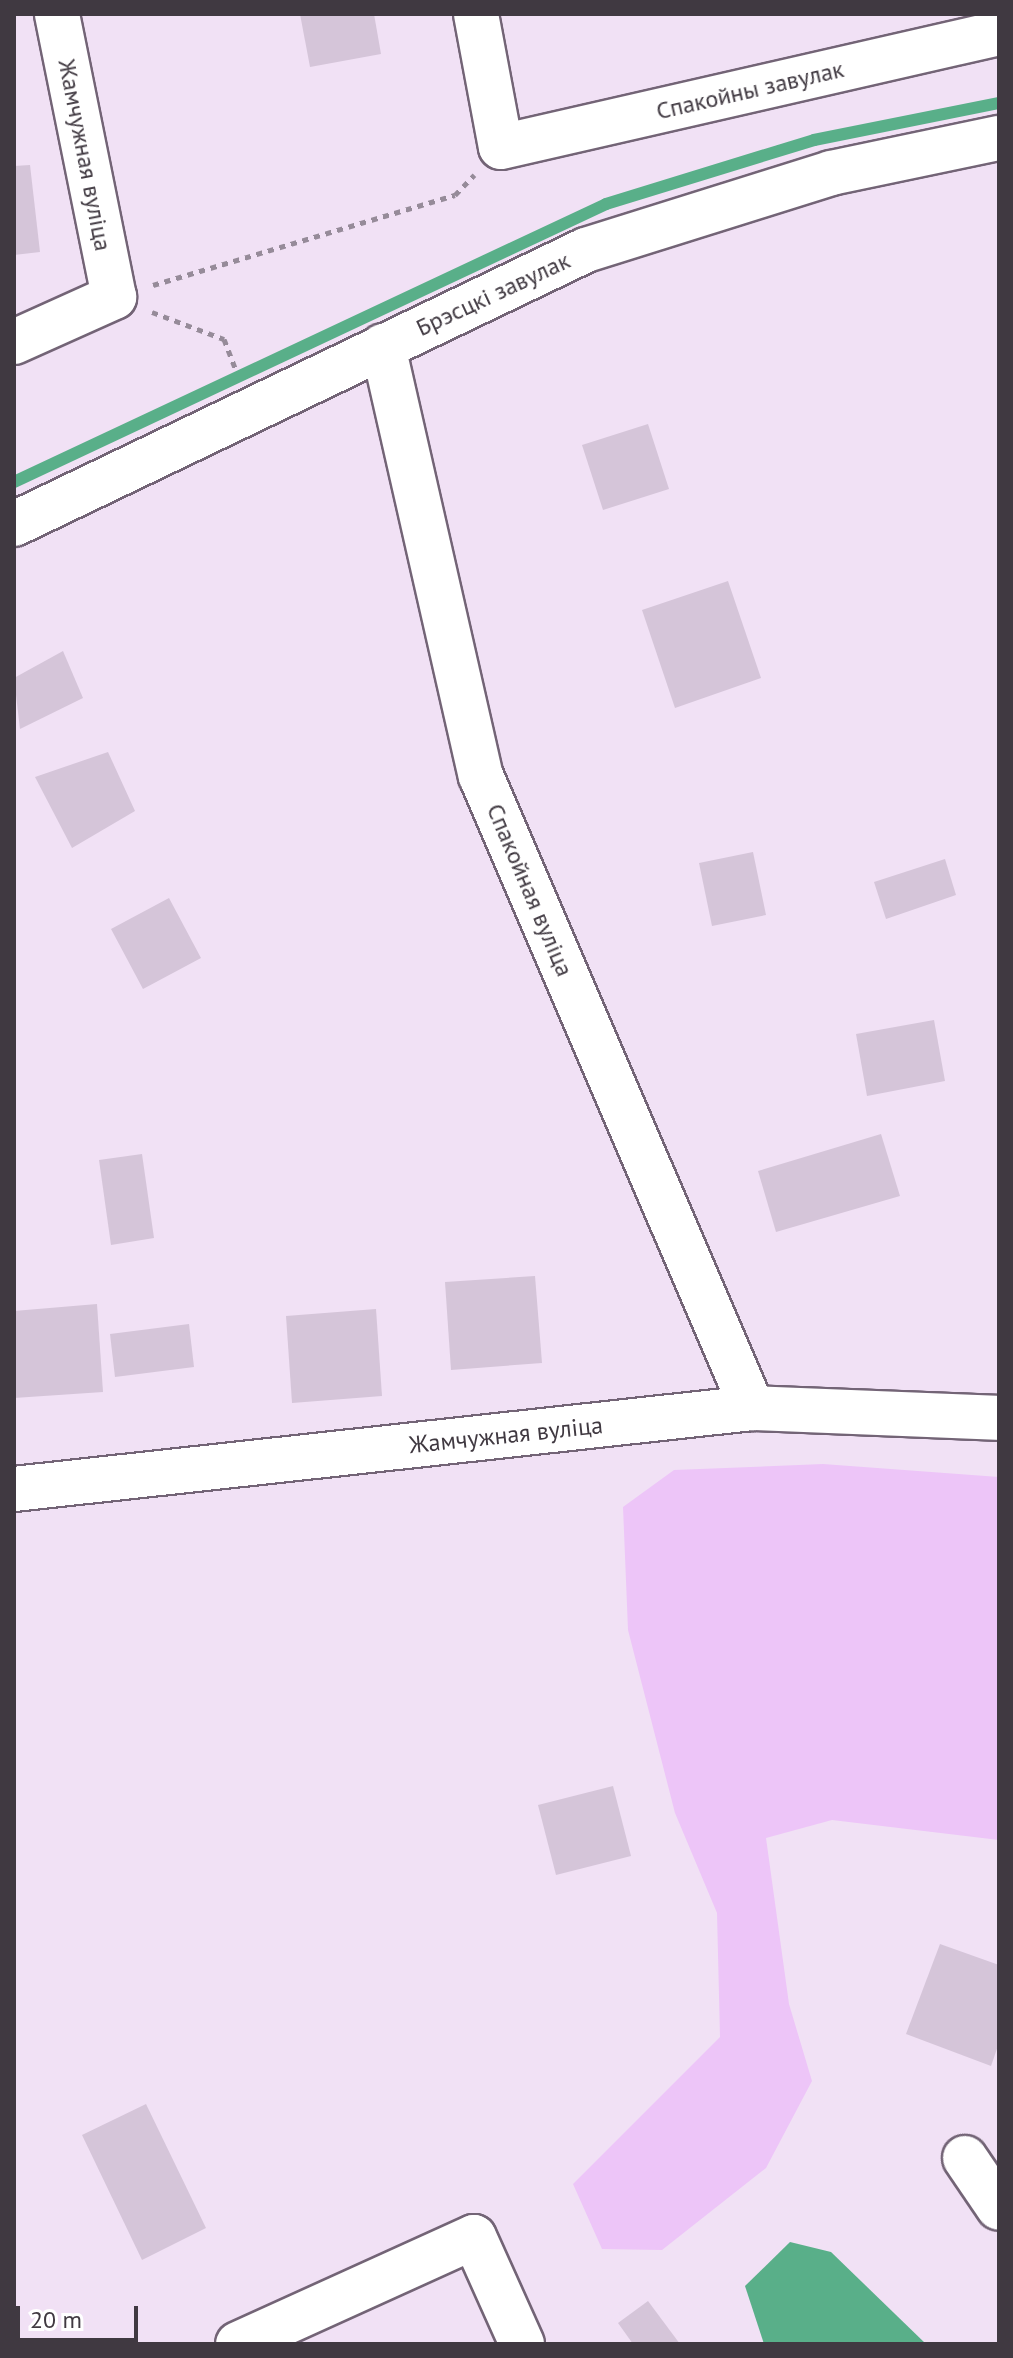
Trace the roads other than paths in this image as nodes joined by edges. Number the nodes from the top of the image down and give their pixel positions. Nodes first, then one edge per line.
1 (57, 14) edge
2 (476, 14) edge
3 (999, 33) edge
4 (999, 138) edge
5 (14, 342) edge
6 (383, 346) junction
7 (14, 524) edge
8 (752, 1408) junction
9 (999, 1418) edge
10 (14, 1489) edge
11 (965, 2158) dead end
12 (999, 2208) edge
13 (238, 2344) edge
14 (522, 2344) edge

1 - 5 street, Жамчужная вуліца
2 - 3 street, Спакойны завулак
4 - 6 street, Брэсцкі завулак
6 - 7 street, Брэсцкі завулак
6 - 8 street, Спакойная вуліца
8 - 9 street, Жамчужная вуліца
8 - 10 street, Жамчужная вуліца
11 - 12 street
13 - 14 street

